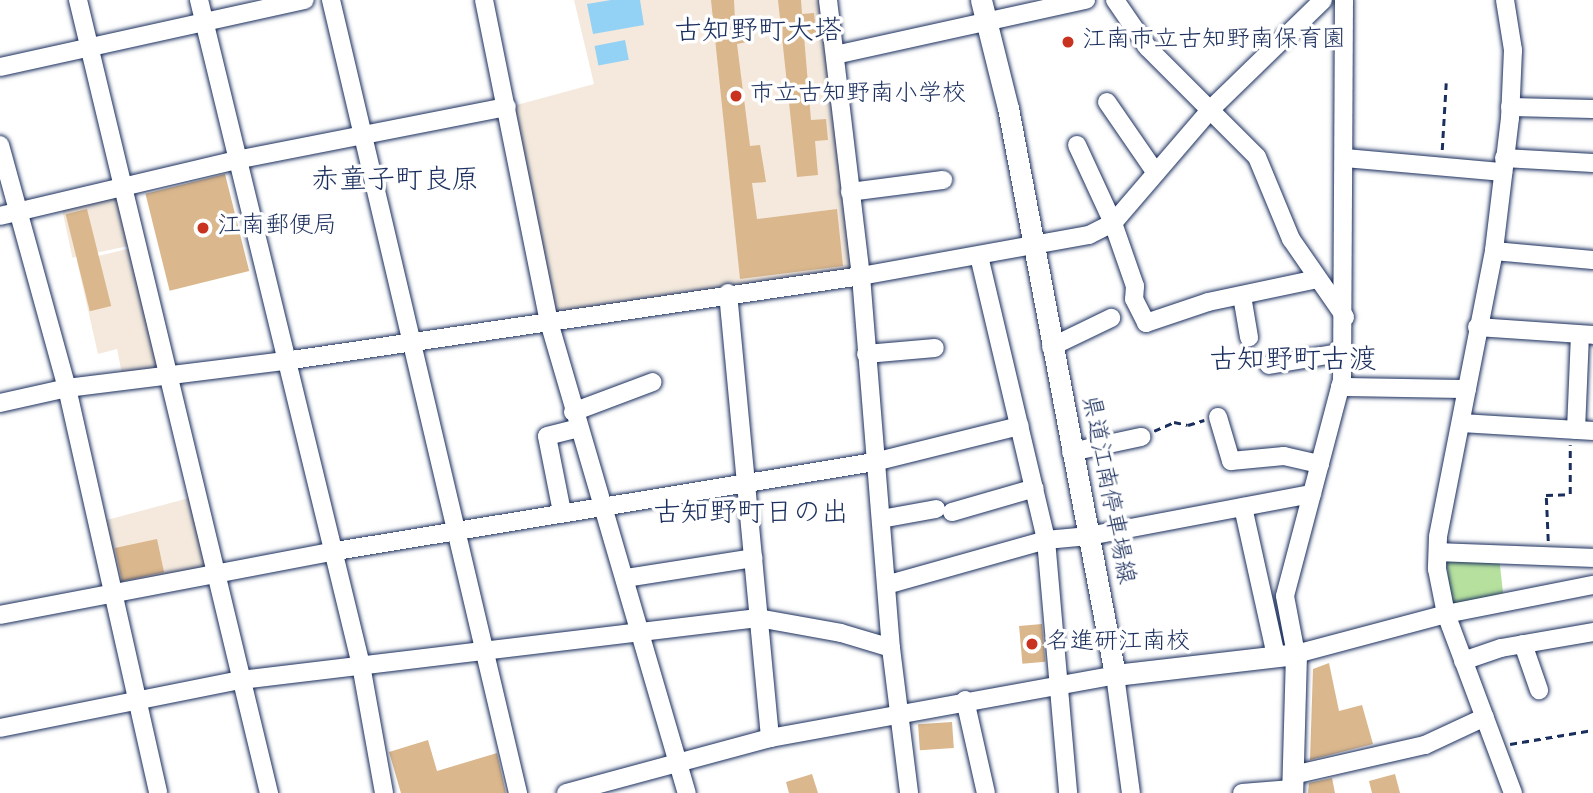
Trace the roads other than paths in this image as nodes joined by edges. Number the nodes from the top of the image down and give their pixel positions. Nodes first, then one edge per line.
1 (78, 0) edge
2 (199, 0) edge
3 (305, 0) edge
4 (331, 0) edge
5 (484, 0) edge
6 (828, 0) edge
7 (981, 0) edge
8 (1086, 0) edge
9 (1115, 0) edge
10 (1323, 0) edge
11 (1344, 0) edge
12 (1505, 0) edge
13 (204, 21) junction
14 (986, 22) junction
15 (90, 45) junction
16 (835, 55) junction
17 (0, 68) edge
18 (1107, 102) dead end
19 (507, 107) junction
20 (1510, 107) junction
21 (1211, 108) junction
22 (1593, 109) edge
23 (364, 138) junction
24 (0, 145) edge
25 (1077, 145) dead end
26 (1345, 158) junction
27 (236, 160) junction
28 (1593, 163) edge
29 (1504, 165) junction
30 (1156, 173) junction
31 (943, 180) dead end
32 (124, 186) junction
33 (850, 192) junction
34 (8, 213) edge
35 (1113, 223) junction
36 (1032, 246) junction
37 (1494, 251) junction
38 (979, 256) junction
39 (1593, 260) edge
40 (861, 276) junction
41 (1317, 279) junction
42 (728, 293) junction
43 (1242, 296) junction
44 (1345, 317) junction
45 (1111, 318) dead end
46 (549, 322) junction
47 (1477, 327) junction
48 (1587, 335) edge
49 (1249, 337) dead end
50 (412, 343) junction
51 (1051, 347) junction
52 (935, 348) dead end
53 (1343, 352) junction
54 (866, 354) junction
55 (285, 361) junction
56 (1269, 365) dead end
57 (169, 375) junction
58 (653, 382) dead end
59 (1340, 387) junction
60 (67, 388) junction
61 (1467, 389) junction
62 (0, 403) edge
63 (1218, 417) road end
64 (576, 420) junction
65 (1462, 424) junction
66 (1020, 426) junction
67 (1579, 430) edge
68 (1141, 437) road end
69 (1071, 452) junction
70 (874, 462) junction
71 (1320, 464) junction
72 (745, 481) junction
73 (1035, 488) junction
74 (1312, 494) junction
75 (603, 506) junction
76 (1242, 507) junction
77 (562, 512) junction
78 (881, 519) junction
79 (455, 530) junction
80 (1089, 536) junction
81 (1046, 540) junction
82 (330, 552) junction
83 (1438, 552) junction
84 (753, 558) junction
85 (1593, 558) edge
86 (215, 577) junction
87 (626, 578) junction
88 (886, 585) junction
89 (1593, 585) edge
90 (110, 592) junction
91 (1446, 614) junction
92 (0, 615) edge
93 (758, 618) junction
94 (642, 632) junction
95 (1593, 632) edge
96 (1523, 644) junction
97 (891, 648) junction
98 (485, 653) junction
99 (1286, 655) junction
100 (1463, 660) junction
101 (361, 665) junction
102 (1115, 676) junction
103 (240, 680) junction
104 (1057, 684) junction
105 (1539, 690) dead end
106 (965, 699) junction
107 (136, 701) junction
108 (899, 713) junction
109 (1485, 717) junction
110 (0, 728) edge
111 (770, 738) junction
112 (680, 761) junction
113 (1292, 786) edge
114 (158, 793) edge
115 (269, 793) edge
116 (384, 793) edge
117 (518, 793) edge
118 (566, 793) edge
119 (687, 793) edge
120 (909, 793) edge
121 (986, 793) edge
122 (1068, 793) edge
123 (1131, 793) edge
124 (1242, 793) edge
125 (1513, 793) edge

1 - 15 street
2 - 13 street
3 - 13 street
4 - 23 street
5 - 19 street
6 - 16 street
7 - 14 main road, 県道江南停車場線
8 - 14 street
9 - 21 street
10 - 21 street
11 - 26 street
12 - 20 street
13 - 15 street
13 - 27 street
14 - 16 street
14 - 36 main road, 県道江南停車場線
15 - 17 street
15 - 32 street
16 - 33 street
18 - 30 street
19 - 23 street
19 - 46 street
20 - 22 street
20 - 29 street
21 - 30 street
21 - 41 street
23 - 27 street
23 - 50 street
24 - 34 street
25 - 35 street
26 - 29 street
26 - 44 street
27 - 32 street
27 - 55 street
28 - 29 street
29 - 37 street
30 - 35 street
31 - 33 street
32 - 34 street
32 - 57 street
33 - 40 street
34 - 60 street
35 - 36 street
35 - 43 street
36 - 38 street
36 - 51 main road, 県道江南停車場線
37 - 39 street
37 - 47 street
38 - 40 street
38 - 66 street
40 - 42 street
40 - 54 street
41 - 43 street
41 - 44 street
42 - 46 street
42 - 72 street
43 - 49 street
44 - 53 street
45 - 51 street
46 - 50 street
46 - 64 street
47 - 48 street
47 - 61 street
48 - 67 street
50 - 55 street
50 - 79 street
51 - 69 main road, 県道江南停車場線
52 - 54 street
53 - 56 street
53 - 59 street
54 - 70 street
55 - 57 street
55 - 82 street
57 - 60 street
57 - 86 street
58 - 64 street
59 - 61 street
59 - 71 street
60 - 62 street
60 - 90 street
61 - 65 street
63 - 71 street
64 - 75 street
64 - 77 street
65 - 67 street
65 - 83 street
66 - 70 street
66 - 73 street
68 - 69 street
69 - 80 main road, 県道江南停車場線
70 - 72 street
70 - 78 street
71 - 74 street
72 - 75 street
72 - 84 street
73 - 78 street
73 - 81 street
74 - 76 street
74 - 99 street
75 - 77 street
75 - 87 street
76 - 80 street
76 - 99 street
77 - 79 street
78 - 88 street
79 - 82 street
79 - 98 street
80 - 81 street
80 - 102 main road, 県道江南停車場線
81 - 88 street
81 - 104 street
82 - 86 street
82 - 101 street
83 - 85 street
83 - 91 street
84 - 87 street
84 - 93 street
86 - 90 street
86 - 103 street
87 - 94 street
88 - 97 street
89 - 91 street
90 - 92 street
90 - 107 street
91 - 99 street
91 - 100 street
93 - 94 street
93 - 97 street
93 - 111 street
94 - 98 street
94 - 112 street
95 - 96 street
96 - 100 street
96 - 105 street
97 - 108 street
98 - 101 street
98 - 117 street
99 - 102 main road
99 - 113 main road
100 - 109 street
101 - 103 street
101 - 116 street
102 - 104 street
102 - 123 street
103 - 107 street
103 - 115 street
104 - 106 street
104 - 122 street
106 - 108 street
106 - 121 street
107 - 110 street
107 - 114 street
108 - 111 street
108 - 120 street
109 - 113 street
109 - 125 street
111 - 112 street
112 - 118 street
112 - 119 street
113 - 124 street

